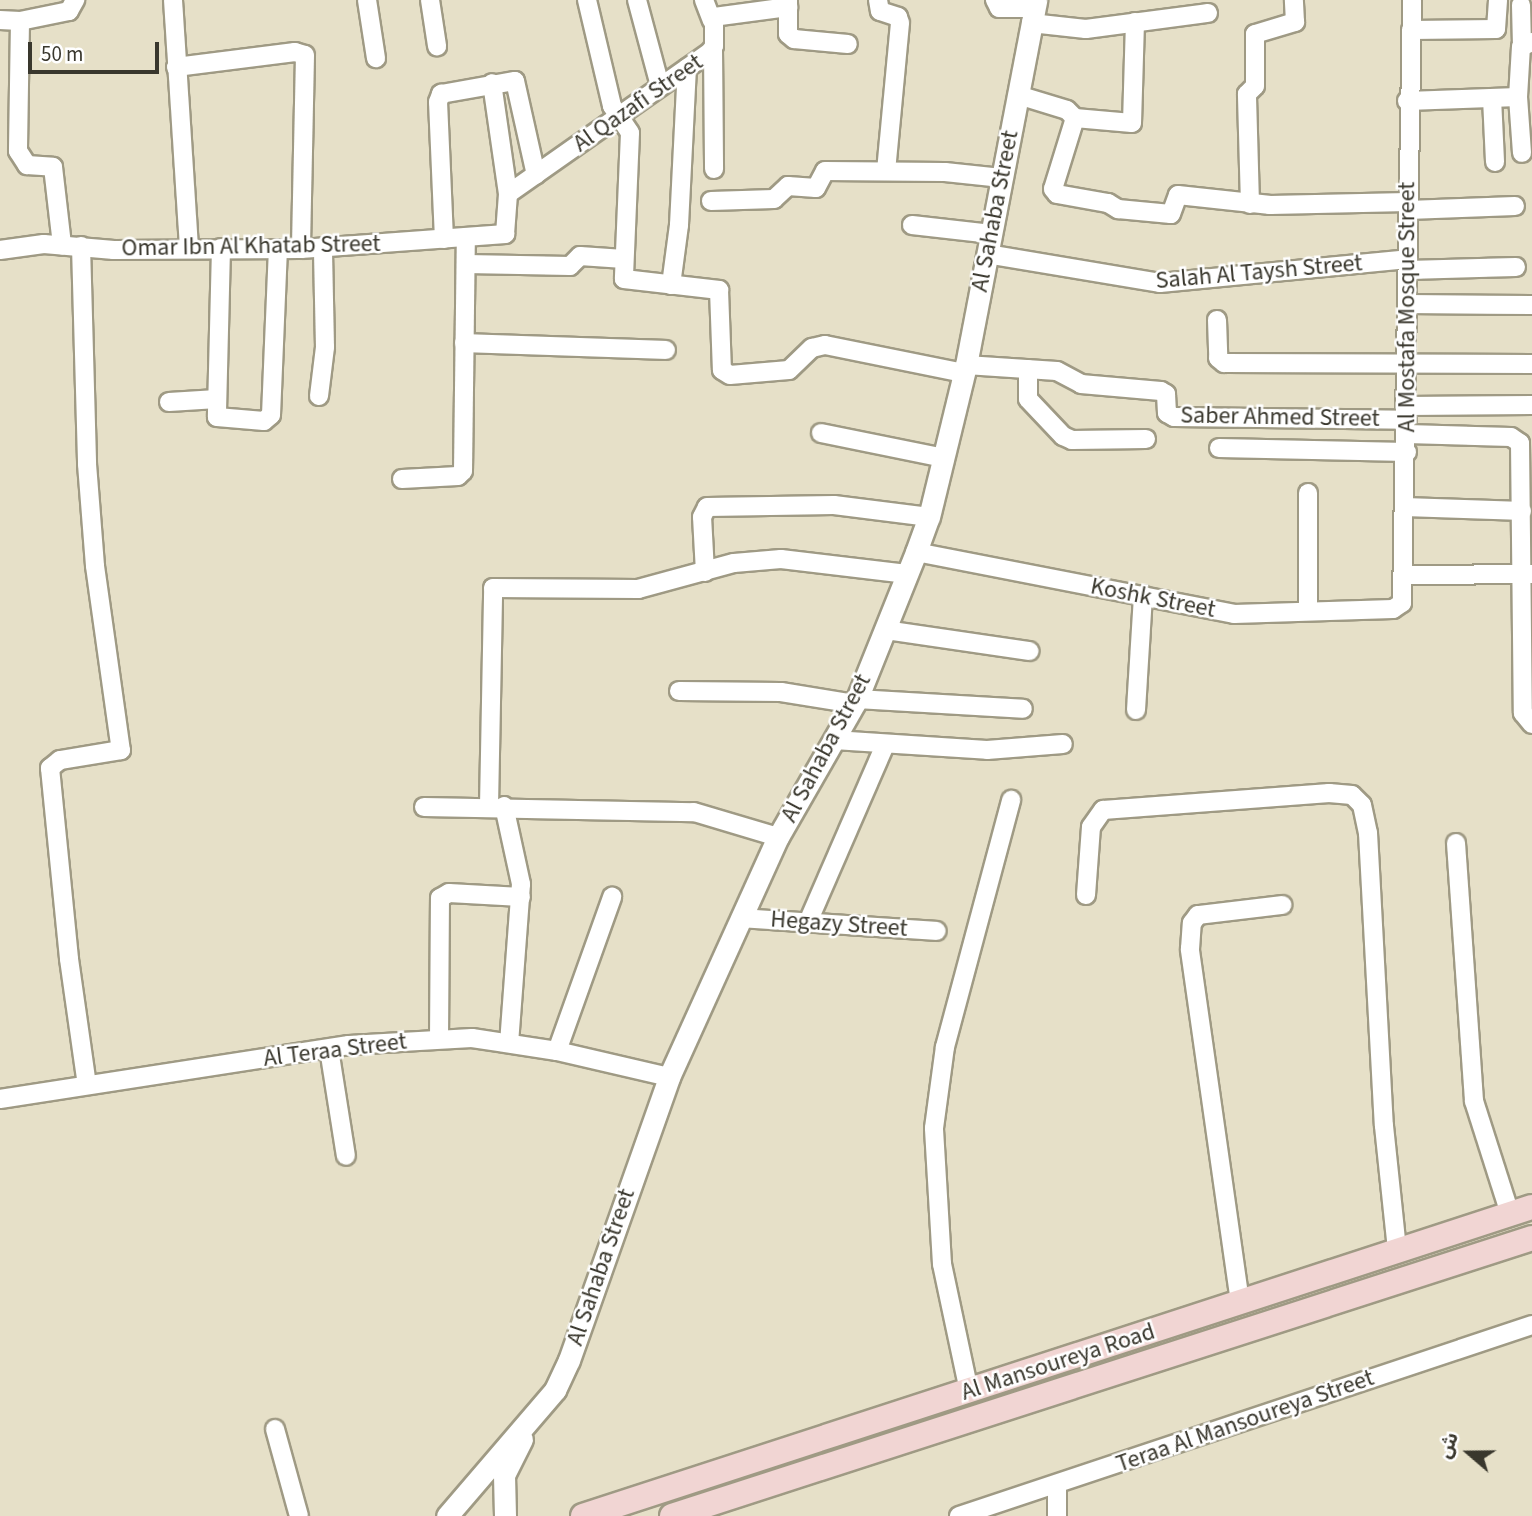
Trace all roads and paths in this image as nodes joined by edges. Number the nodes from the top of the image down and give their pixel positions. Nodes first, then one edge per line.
1 (75, 0) edge
2 (173, 0) edge
3 (368, 0) edge
4 (430, 0) edge
5 (587, 0) edge
6 (637, 0) edge
7 (704, 0) edge
8 (878, 0) edge
9 (995, 0) edge
10 (1294, 0) edge
11 (1412, 0) edge
12 (1498, 0) edge
13 (788, 3) edge
14 (1521, 5) dead end
15 (1034, 10) edge
16 (1208, 13) dead end
17 (0, 20) edge
18 (20, 21) junction
19 (712, 22) junction
20 (1135, 22) junction
21 (1411, 30) junction
22 (1527, 43) edge
23 (848, 44) dead end
24 (437, 46) dead end
25 (713, 48) junction
26 (376, 58) dead end
27 (176, 67) junction
28 (687, 68) junction
29 (492, 83) junction
30 (660, 86) junction
31 (1018, 95) junction
32 (1518, 97) junction
33 (1492, 98) junction
34 (1407, 101) junction
35 (617, 113) junction
36 (1075, 118) junction
37 (1522, 153) dead end
38 (1495, 162) dead end
39 (714, 169) dead end
40 (886, 170) junction
41 (536, 175) junction
42 (1002, 178) junction
43 (508, 194) junction
44 (711, 201) dead end
45 (1250, 204) junction
46 (1408, 206) junction
47 (1516, 206) dead end
48 (912, 225) dead end
49 (466, 237) junction
50 (444, 239) junction
51 (989, 244) junction
52 (62, 245) junction
53 (81, 246) junction
54 (189, 247) junction
55 (221, 248) junction
56 (323, 248) junction
57 (278, 249) junction
58 (301, 249) junction
59 (0, 250) edge
60 (624, 259) junction
61 (466, 264) junction
62 (1408, 265) junction
63 (1516, 267) dead end
64 (671, 285) junction
65 (1408, 304) junction
66 (1532, 305) edge
67 (1217, 320) dead end
68 (464, 343) junction
69 (666, 350) dead end
70 (1407, 364) junction
71 (1532, 364) edge
72 (965, 369) junction
73 (1028, 369) junction
74 (319, 396) dead end
75 (217, 399) junction
76 (169, 402) dead end
77 (1532, 405) edge
78 (1407, 428) junction
79 (821, 433) dead end
80 (1146, 439) dead end
81 (1219, 448) dead end
82 (944, 458) junction
83 (402, 479) dead end
84 (1308, 494) dead end
85 (1406, 507) junction
86 (1522, 511) junction
87 (929, 517) junction
88 (916, 552) junction
89 (705, 572) junction
90 (907, 574) junction
91 (1527, 574) edge
92 (1404, 575) junction
93 (1143, 595) junction
94 (1393, 609) joint
95 (1308, 610) junction
96 (885, 630) junction
97 (1029, 651) dead end
98 (679, 691) dead end
99 (856, 701) junction
100 (1023, 709) dead end
101 (1136, 710) dead end
102 (1532, 724) edge
103 (834, 740) junction
104 (1063, 744) dead end
105 (885, 745) junction
106 (1010, 800) dead end
107 (497, 806) junction
108 (424, 807) dead end
109 (778, 837) junction
110 (1456, 842) dead end
111 (1086, 895) dead end
112 (521, 897) junction
113 (612, 897) dead end
114 (1282, 905) dead end
115 (741, 918) junction
116 (808, 922) junction
117 (937, 931) dead end
118 (439, 1039) junction
119 (509, 1042) junction
120 (329, 1049) junction
121 (557, 1051) junction
122 (669, 1077) junction
123 (87, 1086) junction
124 (0, 1099) edge
125 (346, 1156) dead end
126 (1521, 1210) edge
127 (1532, 1238) edge
128 (1387, 1254) junction
129 (1387, 1287) junction
130 (1240, 1302) junction
131 (1532, 1325) edge
132 (555, 1390) junction
133 (969, 1391) junction
134 (275, 1429) dead end
135 (1057, 1484) junction
136 (299, 1516) edge
137 (447, 1516) edge
138 (505, 1516) edge
139 (583, 1516) edge
140 (672, 1516) edge
141 (959, 1516) edge
142 (1057, 1516) edge

1 - 18 street
2 - 27 street
3 - 26 street
4 - 24 street
5 - 35 street
6 - 30 street
7 - 19 street
8 - 40 street
9 - 15 street
10 - 45 street
11 - 21 street, Al Mostafa Mosque Street
12 - 21 street
13 - 19 street, Al Qazafi Street
13 - 23 street
14 - 22 street
15 - 20 street
15 - 31 street, Al Sahaba Street
16 - 20 street
17 - 18 street
18 - 52 street
19 - 25 street, Al Qazafi Street
20 - 36 street
21 - 34 street, Al Mostafa Mosque Street
22 - 32 street
25 - 28 street, Al Qazafi Street
25 - 39 street
27 - 54 street
27 - 58 street
28 - 30 street, Al Qazafi Street
28 - 64 street
29 - 41 street
29 - 43 street
29 - 50 street
30 - 35 street, Al Qazafi Street
31 - 36 street
31 - 42 street, Al Sahaba Street
32 - 33 street
32 - 37 street
33 - 34 street
33 - 38 street
34 - 46 street, Al Mostafa Mosque Street
35 - 41 street, Al Qazafi Street
35 - 60 street
36 - 45 street
40 - 42 street
40 - 44 street
41 - 43 street, Al Qazafi Street
42 - 51 street, Al Sahaba Street
43 - 49 street, Omar Ibn Al Khatab Street
45 - 46 street
46 - 47 street
46 - 62 street, Al Mostafa Mosque Street
48 - 51 street, Salah Al Taysh Street
49 - 50 street, Omar Ibn Al Khatab Street
49 - 61 street
50 - 56 street, Omar Ibn Al Khatab Street
51 - 62 street, Salah Al Taysh Street
51 - 72 street, Al Sahaba Street
52 - 53 street, Omar Ibn Al Khatab Street
52 - 59 street, Omar Ibn Al Khatab Street
53 - 54 street, Omar Ibn Al Khatab Street
53 - 123 street
54 - 55 street, Omar Ibn Al Khatab Street
55 - 57 street, Omar Ibn Al Khatab Street
55 - 75 street
56 - 58 street, Omar Ibn Al Khatab Street
56 - 74 street
57 - 58 street, Omar Ibn Al Khatab Street
57 - 75 street
60 - 61 street
60 - 64 street
61 - 68 street
62 - 63 street, Salah Al Taysh Street
62 - 65 street, Al Mostafa Mosque Street
64 - 72 street, Saber Ahmed Street
65 - 66 street
65 - 70 street, Al Mostafa Mosque Street
67 - 70 street
68 - 69 street
68 - 83 street
70 - 71 street
70 - 78 street, Al Mostafa Mosque Street
72 - 73 street, Saber Ahmed Street
72 - 82 street, Al Sahaba Street
73 - 78 street, Saber Ahmed Street
73 - 80 street
75 - 76 street
77 - 78 street
78 - 81 street
78 - 85 street, Al Mostafa Mosque Street
78 - 86 street
79 - 82 street
82 - 87 street, Al Sahaba Street
84 - 95 street
85 - 86 street
85 - 92 street, Al Mostafa Mosque Street
86 - 91 street
87 - 88 street, Al Sahaba Street
87 - 89 street
88 - 90 street, Al Sahaba Street
88 - 93 street, Koshk Street
89 - 90 street
89 - 107 street
90 - 96 street, Al Sahaba Street
91 - 92 street
91 - 102 street
92 - 94 street, Al Mostafa Mosque Street
93 - 95 street, Koshk Street
93 - 101 street
94 - 95 street, Koshk Street
96 - 97 street
96 - 99 street, Al Sahaba Street
98 - 99 street
99 - 100 street
99 - 103 street, Al Sahaba Street
103 - 105 street
103 - 109 street, Al Sahaba Street
104 - 105 street
105 - 116 street
106 - 133 street
107 - 108 street
107 - 109 street
107 - 112 street
109 - 115 street, Al Sahaba Street
110 - 126 street
111 - 128 street
112 - 118 street
112 - 119 street
113 - 121 street
114 - 130 street
115 - 116 street, Hegazy Street
115 - 122 street, Al Sahaba Street
116 - 117 street, Hegazy Street
118 - 119 street, Al Teraa Street
118 - 120 street, Al Teraa Street
119 - 121 street, Al Teraa Street
120 - 123 street, Al Teraa Street
120 - 125 street
121 - 122 street, Al Teraa Street
122 - 132 street, Al Sahaba Street
123 - 124 street, Al Teraa Street
126 - 128 main road, Al Mansoureya Road
127 - 129 main road, Al Mansoureya Road
128 - 129 main road
128 - 130 main road, Al Mansoureya Road
129 - 140 main road, Al Mansoureya Road
130 - 133 main road, Al Mansoureya Road
131 - 135 street, Teraa Al Mansoureya Street
132 - 137 street, Al Sahaba Street
132 - 138 street, Al Sahaba Street
133 - 139 main road, Al Mansoureya Road
134 - 136 street
135 - 141 street, Teraa Al Mansoureya Street
135 - 142 street

